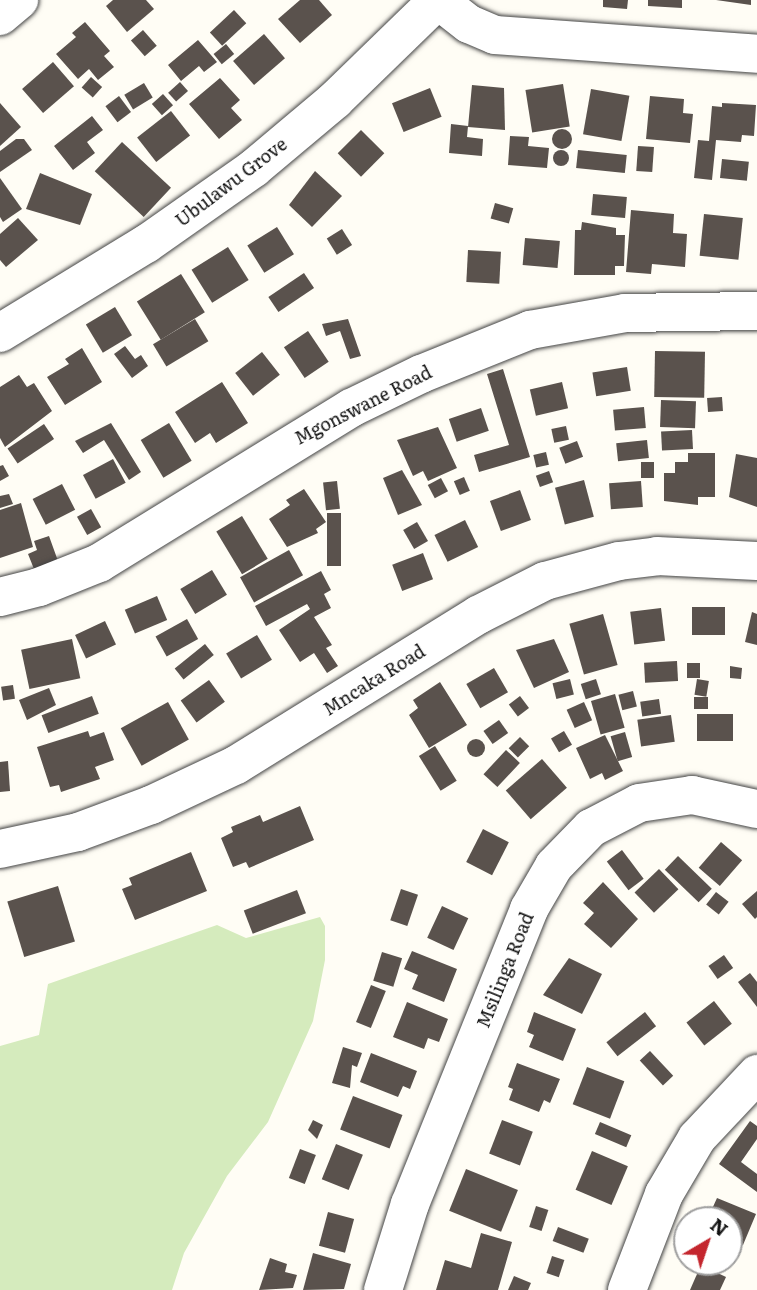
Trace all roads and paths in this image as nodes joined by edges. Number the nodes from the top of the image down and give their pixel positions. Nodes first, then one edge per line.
1 (19, 0) edge
2 (438, 0) edge
3 (0, 16) edge
4 (757, 54) edge
5 (757, 311) edge
6 (0, 332) edge
7 (757, 561) edge
8 (0, 597) edge
9 (757, 809) edge
10 (0, 849) edge
11 (757, 1074) edge
12 (383, 1290) edge
13 (627, 1290) edge

1 - 3 street
2 - 4 street, Ubulawu Grove
2 - 6 street, Ubulawu Grove
5 - 8 street, Mgonswane Road
7 - 10 street, Mncaka Road
9 - 12 street, Msilinga Road
11 - 13 street

